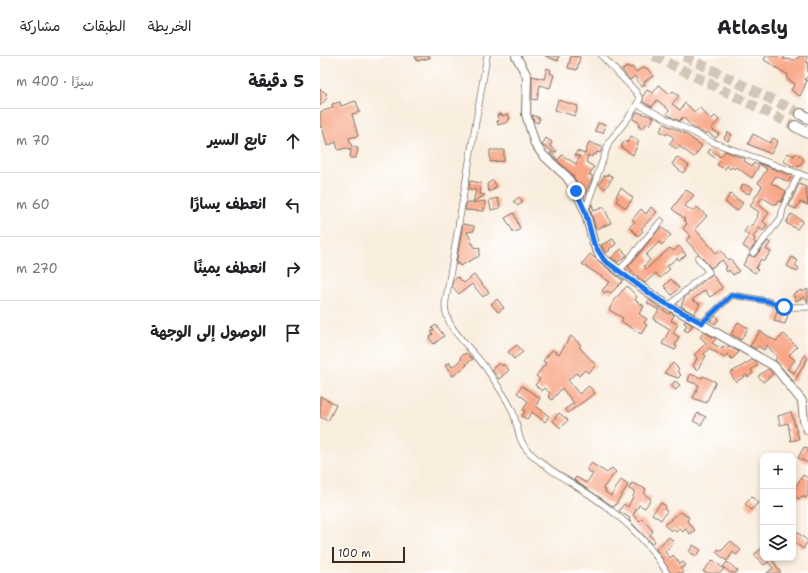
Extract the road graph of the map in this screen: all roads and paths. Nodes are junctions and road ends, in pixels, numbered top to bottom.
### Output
1 (487, 56) edge
2 (516, 56) edge
3 (602, 56) edge
4 (638, 104) junction
5 (795, 126) tunnel mouth
6 (808, 133) edge
7 (799, 173) junction
8 (808, 177) edge
9 (585, 211) junction
10 (661, 222) dead end
11 (752, 253) dead end
12 (698, 258) dead end
13 (619, 271) junction
14 (670, 305) junction
15 (808, 307) edge
16 (702, 323) junction
17 (808, 430) edge
18 (667, 573) edge

1 - 18 street
2 - 9 street
3 - 4 street
4 - 7 street
4 - 9 street
5 - 6 highway
7 - 8 street
7 - 11 street
9 - 13 street
10 - 13 street
12 - 14 street
13 - 14 street
14 - 16 street
15 - 16 street
16 - 17 street

